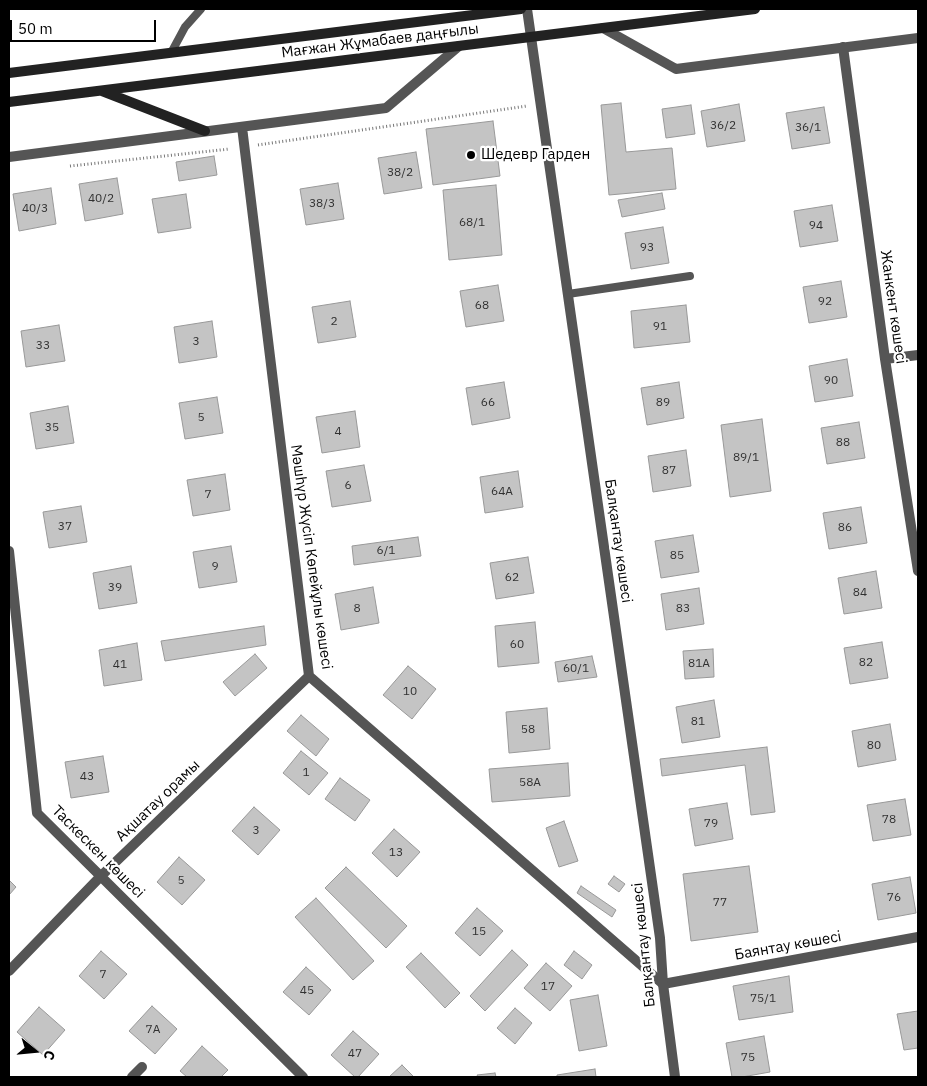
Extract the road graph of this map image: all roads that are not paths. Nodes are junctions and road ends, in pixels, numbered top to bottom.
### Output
1 (201, 9) edge
2 (521, 9) edge
3 (527, 9) edge
4 (755, 9) edge
5 (460, 12) edge
6 (603, 28) junction
7 (530, 37) junction
8 (918, 38) edge
9 (459, 46) junction
10 (843, 47) junction
11 (171, 53) junction
12 (9, 73) edge
13 (101, 91) junction
14 (9, 102) edge
15 (242, 127) junction
16 (205, 131) junction
17 (9, 157) edge
18 (690, 276) dead end
19 (568, 294) junction
20 (918, 355) edge
21 (885, 359) junction
22 (9, 551) edge
23 (918, 571) edge
24 (308, 676) junction
25 (101, 876) junction
26 (918, 937) edge
27 (9, 971) edge
28 (663, 984) junction
29 (142, 1067) dead end
30 (132, 1077) edge
31 (304, 1077) edge
32 (675, 1077) edge

1 - 11 lane
2 - 5 main road, Мағжан Жұмабаев даңғылы
3 - 7 street, Балқантау көшесі
4 - 6 main road, Мағжан Жұмабаев даңғылы
5 - 11 main road, Мағжан Жұмабаев даңғылы
6 - 7 main road, Мағжан Жұмабаев даңғылы
6 - 10 street
7 - 9 main road, Мағжан Жұмабаев даңғылы
7 - 19 street, Балқантау көшесі
8 - 10 street
9 - 13 main road, Мағжан Жұмабаев даңғылы
9 - 15 street
10 - 21 street, Жанкент көшесі
11 - 12 main road, Мағжан Жұмабаев даңғылы
13 - 14 main road, Мағжан Жұмабаев даңғылы
13 - 16 main road
15 - 16 street
15 - 24 street, Мәшһүр Жүсіп Көпейұлы көшесі
16 - 17 street
18 - 19 lane
19 - 28 street, Балқантау көшесі
20 - 21 street
21 - 23 street, Жанкент көшесі
22 - 25 street, Таскескен көшесі
24 - 25 street, Ақшатау орамы
24 - 28 street, Мәшһүр Жүсіп Көпейұлы көшесі
25 - 27 street, Ақшатау орамы
25 - 31 street, Таскескен көшесі
26 - 28 street, Баянтау көшесі
28 - 32 street, Балқантау көшесі
29 - 30 street

